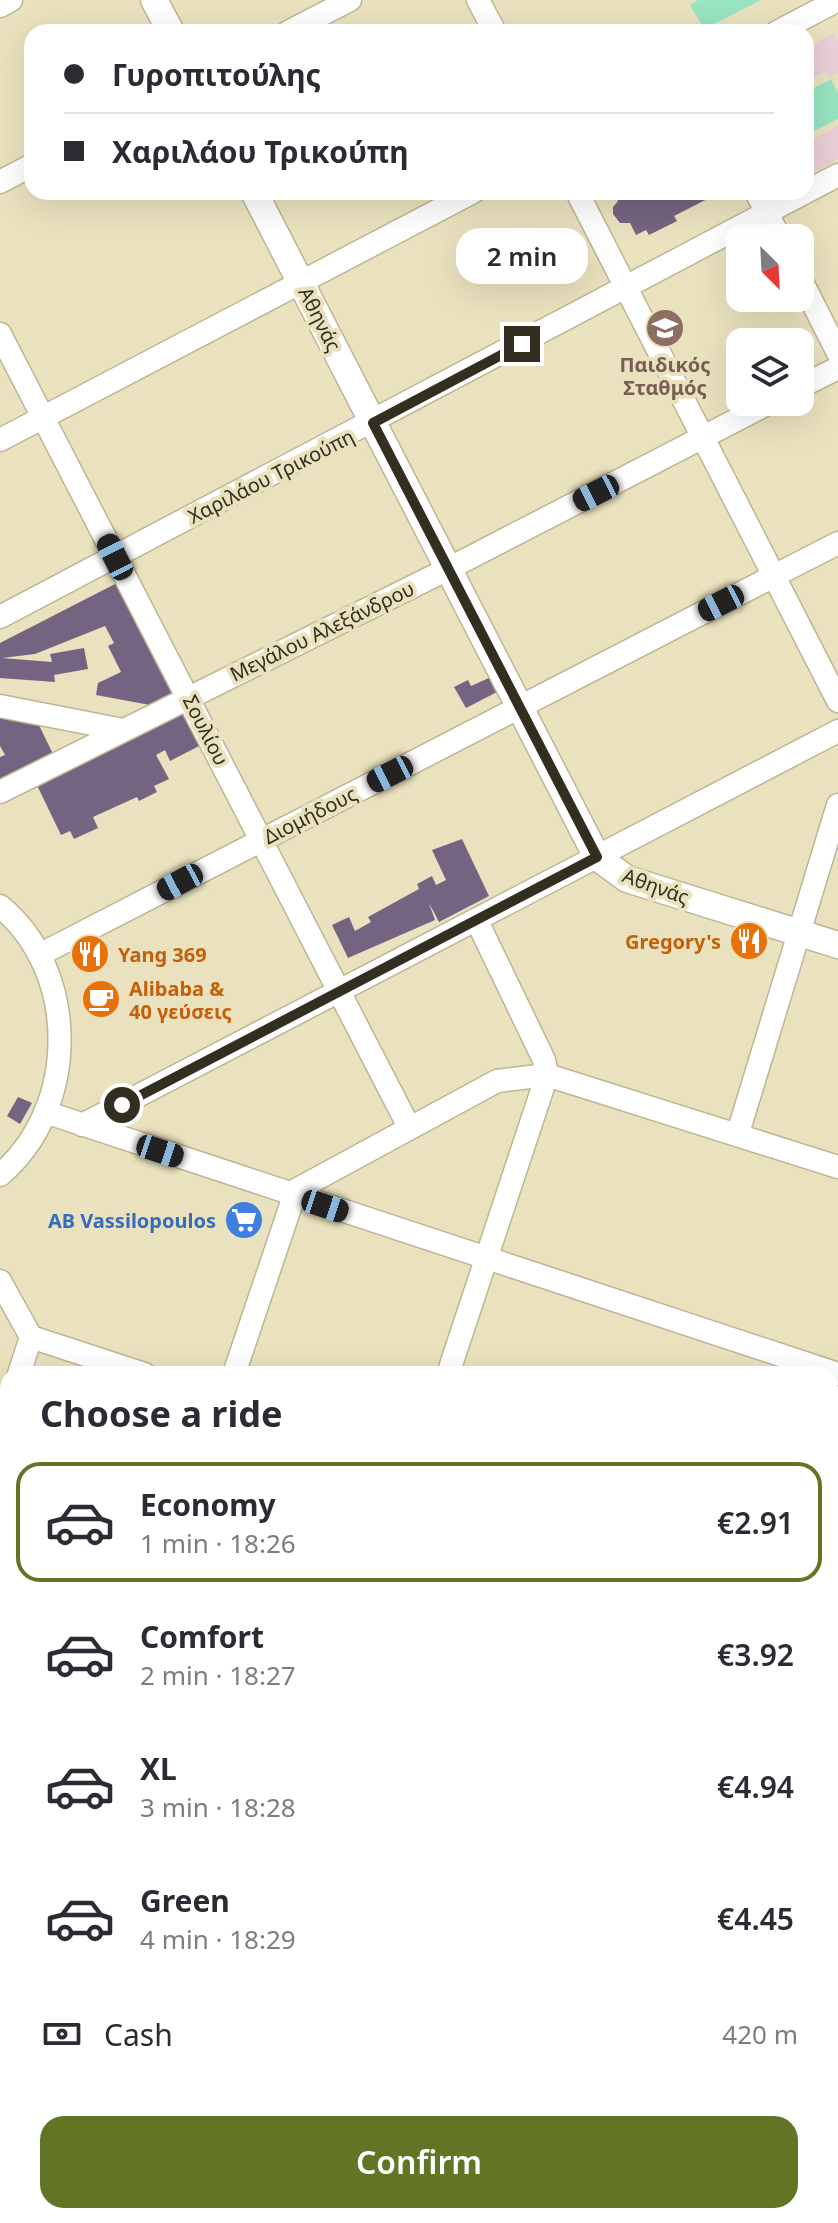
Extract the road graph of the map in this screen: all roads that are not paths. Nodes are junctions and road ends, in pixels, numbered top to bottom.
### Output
1 (11, 0) edge
2 (154, 0) edge
3 (350, 0) edge
4 (478, 0) edge
5 (835, 5) edge
6 (0, 6) edge
7 (167, 24) edge
8 (304, 24) edge
9 (491, 24) edge
10 (794, 24) edge
11 (24, 169) edge
12 (838, 175) edge
13 (0, 182) edge
14 (814, 188) edge
15 (258, 200) edge
16 (458, 200) edge
17 (581, 200) edge
18 (760, 200) edge
19 (791, 200) edge
20 (767, 213) junction
21 (773, 224) edge
22 (301, 283) junction
23 (626, 288) junction
24 (814, 306) edge
25 (0, 334) edge
26 (838, 353) edge
27 (838, 368) edge
28 (814, 380) edge
29 (744, 416) edge
30 (43, 418) junction
31 (373, 423) junction
32 (702, 438) junction
33 (0, 440) edge
34 (838, 543) edge
35 (115, 557) junction
36 (448, 569) junction
37 (774, 576) junction
38 (0, 617) edge
39 (190, 697) junction
40 (838, 701) edge
41 (0, 706) edge
42 (520, 707) junction
43 (123, 730) junction
44 (838, 731) edge
45 (0, 792) edge
46 (838, 805) edge
47 (261, 840) junction
48 (597, 857) junction
49 (0, 906) edge
50 (477, 921) junction
51 (800, 935) junction
52 (838, 945) edge
53 (39, 955) junction
54 (341, 994) junction
55 (547, 1075) junction
56 (45, 1112) junction
57 (82, 1125) junction
58 (409, 1127) junction
59 (738, 1133) junction
60 (838, 1167) edge
61 (0, 1175) edge
62 (292, 1195) junction
63 (485, 1259) junction
64 (0, 1281) edge
65 (31, 1337) junction
66 (22, 1366) edge
67 (120, 1366) edge
68 (237, 1366) edge
69 (451, 1366) edge
70 (813, 1366) edge

1 - 6 street
2 - 7 main road
3 - 8 street
4 - 9 street
5 - 10 street
11 - 13 street
12 - 14 street, Χαριλάου Τρικούπη
15 - 22 main road, Αθηνάς
16 - 22 street
17 - 23 street
18 - 20 street
19 - 20 street, Χαριλάου Τρικούπη
20 - 21 street
20 - 23 street, Χαριλάου Τρικούπη
22 - 30 street
22 - 31 main road, Αθηνάς
23 - 31 street, Χαριλάου Τρικούπη
23 - 32 street
24 - 26 street
25 - 30 street, Σουλίου
27 - 28 street
29 - 32 street, Μεγάλου Αλεξάνδρου
30 - 33 street
30 - 35 street, Σουλίου
31 - 35 street, Χαριλάου Τρικούπη
31 - 36 main road, Αθηνάς
32 - 36 street, Μεγάλου Αλεξάνδρου
32 - 37 street
34 - 37 street, Διομήδους
35 - 38 street, Χαριλάου Τρικούπη
35 - 39 street, Σουλίου
36 - 39 street, Μεγάλου Αλεξάνδρου
36 - 42 main road, Αθηνάς
37 - 40 street
37 - 42 street, Διομήδους
39 - 43 street, Μεγάλου Αλεξάνδρου
39 - 47 street, Σουλίου
41 - 43 street
42 - 47 street, Διομήδους
42 - 48 main road, Αθηνάς
43 - 45 street, Μεγάλου Αλεξάνδρου
44 - 48 street
46 - 51 street
47 - 53 street, Διομήδους
47 - 54 street, Σουλίου
48 - 50 street
48 - 51 main road, Αθηνάς
49 - 53 street
50 - 54 street
50 - 55 street
51 - 52 main road, Αθηνάς
51 - 59 street
53 - 56 street
54 - 57 street
54 - 58 street, Σουλίου
55 - 58 street
55 - 59 street
55 - 63 street
56 - 57 street
56 - 61 street
57 - 62 street
58 - 62 street
59 - 60 street
62 - 63 street
62 - 68 street
63 - 69 street
63 - 70 street
64 - 65 street
65 - 66 street
65 - 67 street

